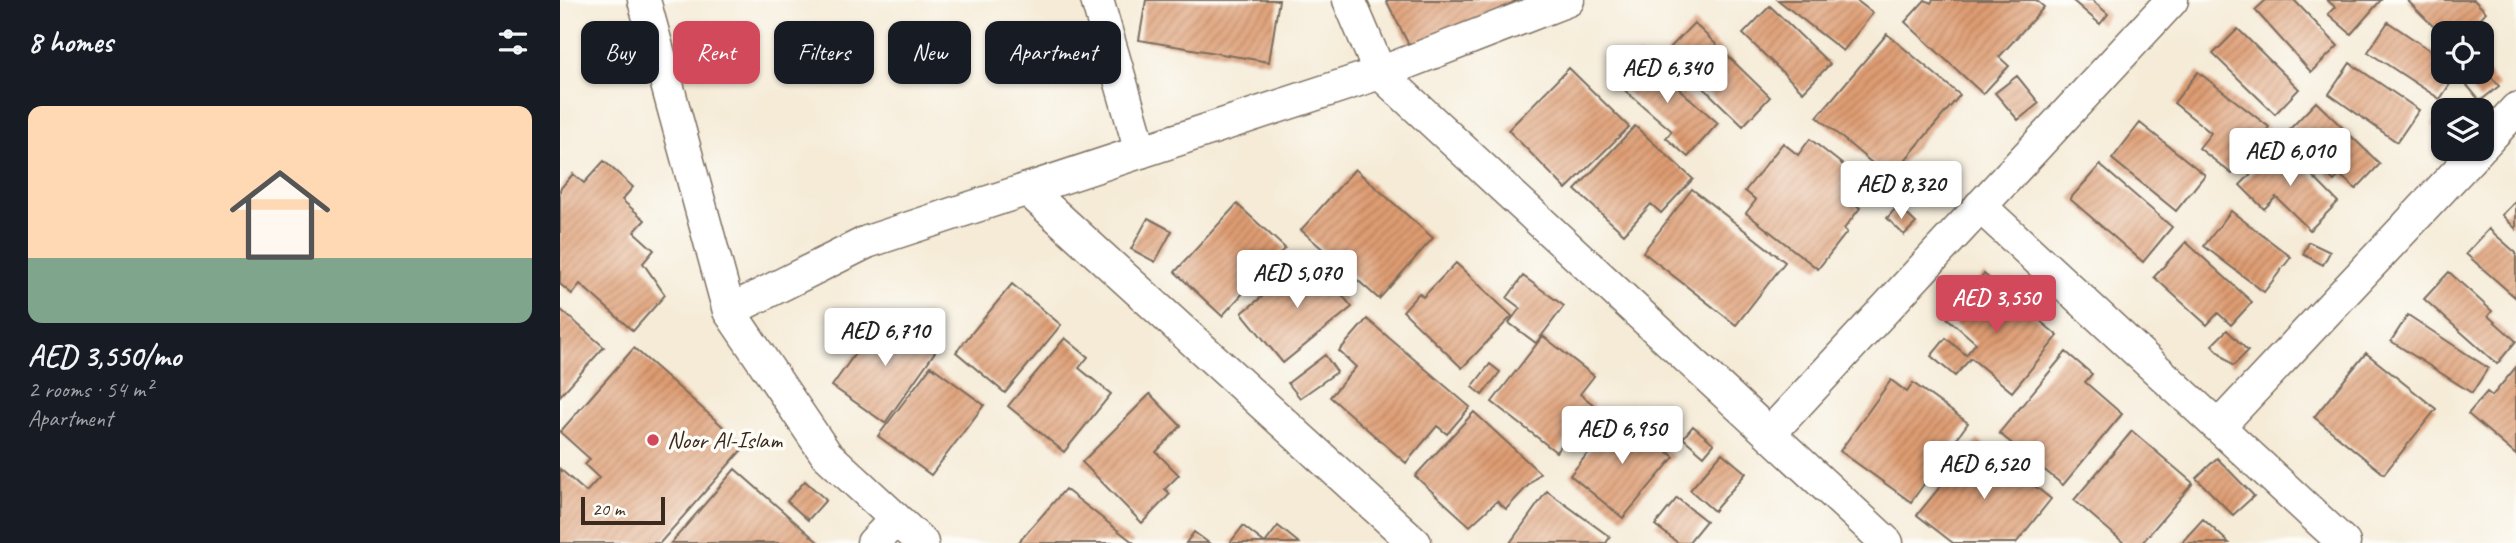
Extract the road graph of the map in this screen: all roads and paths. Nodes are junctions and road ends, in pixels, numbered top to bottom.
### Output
1 (644, 0) edge
2 (1097, 0) edge
3 (1349, 0) edge
4 (1568, 0) edge
5 (2172, 0) edge
6 (1380, 73) junction
7 (2516, 109) edge
8 (2494, 132) edge
9 (1141, 152) junction
10 (2467, 161) edge
11 (1027, 189) junction
12 (1980, 206) junction
13 (729, 311) junction
14 (2220, 425) junction
15 (1771, 432) junction
16 (896, 519) junction
17 (873, 543) edge
18 (922, 543) edge
19 (1415, 543) edge
20 (1887, 543) edge
21 (2344, 543) edge

1 - 13 street
2 - 9 street
3 - 6 street
4 - 6 street
5 - 12 street
6 - 9 street
6 - 15 street
7 - 8 street
9 - 11 street
10 - 14 street
11 - 13 street
11 - 19 street
12 - 14 street
12 - 15 street
13 - 16 street
14 - 21 street
15 - 20 street
16 - 17 street
16 - 18 street

